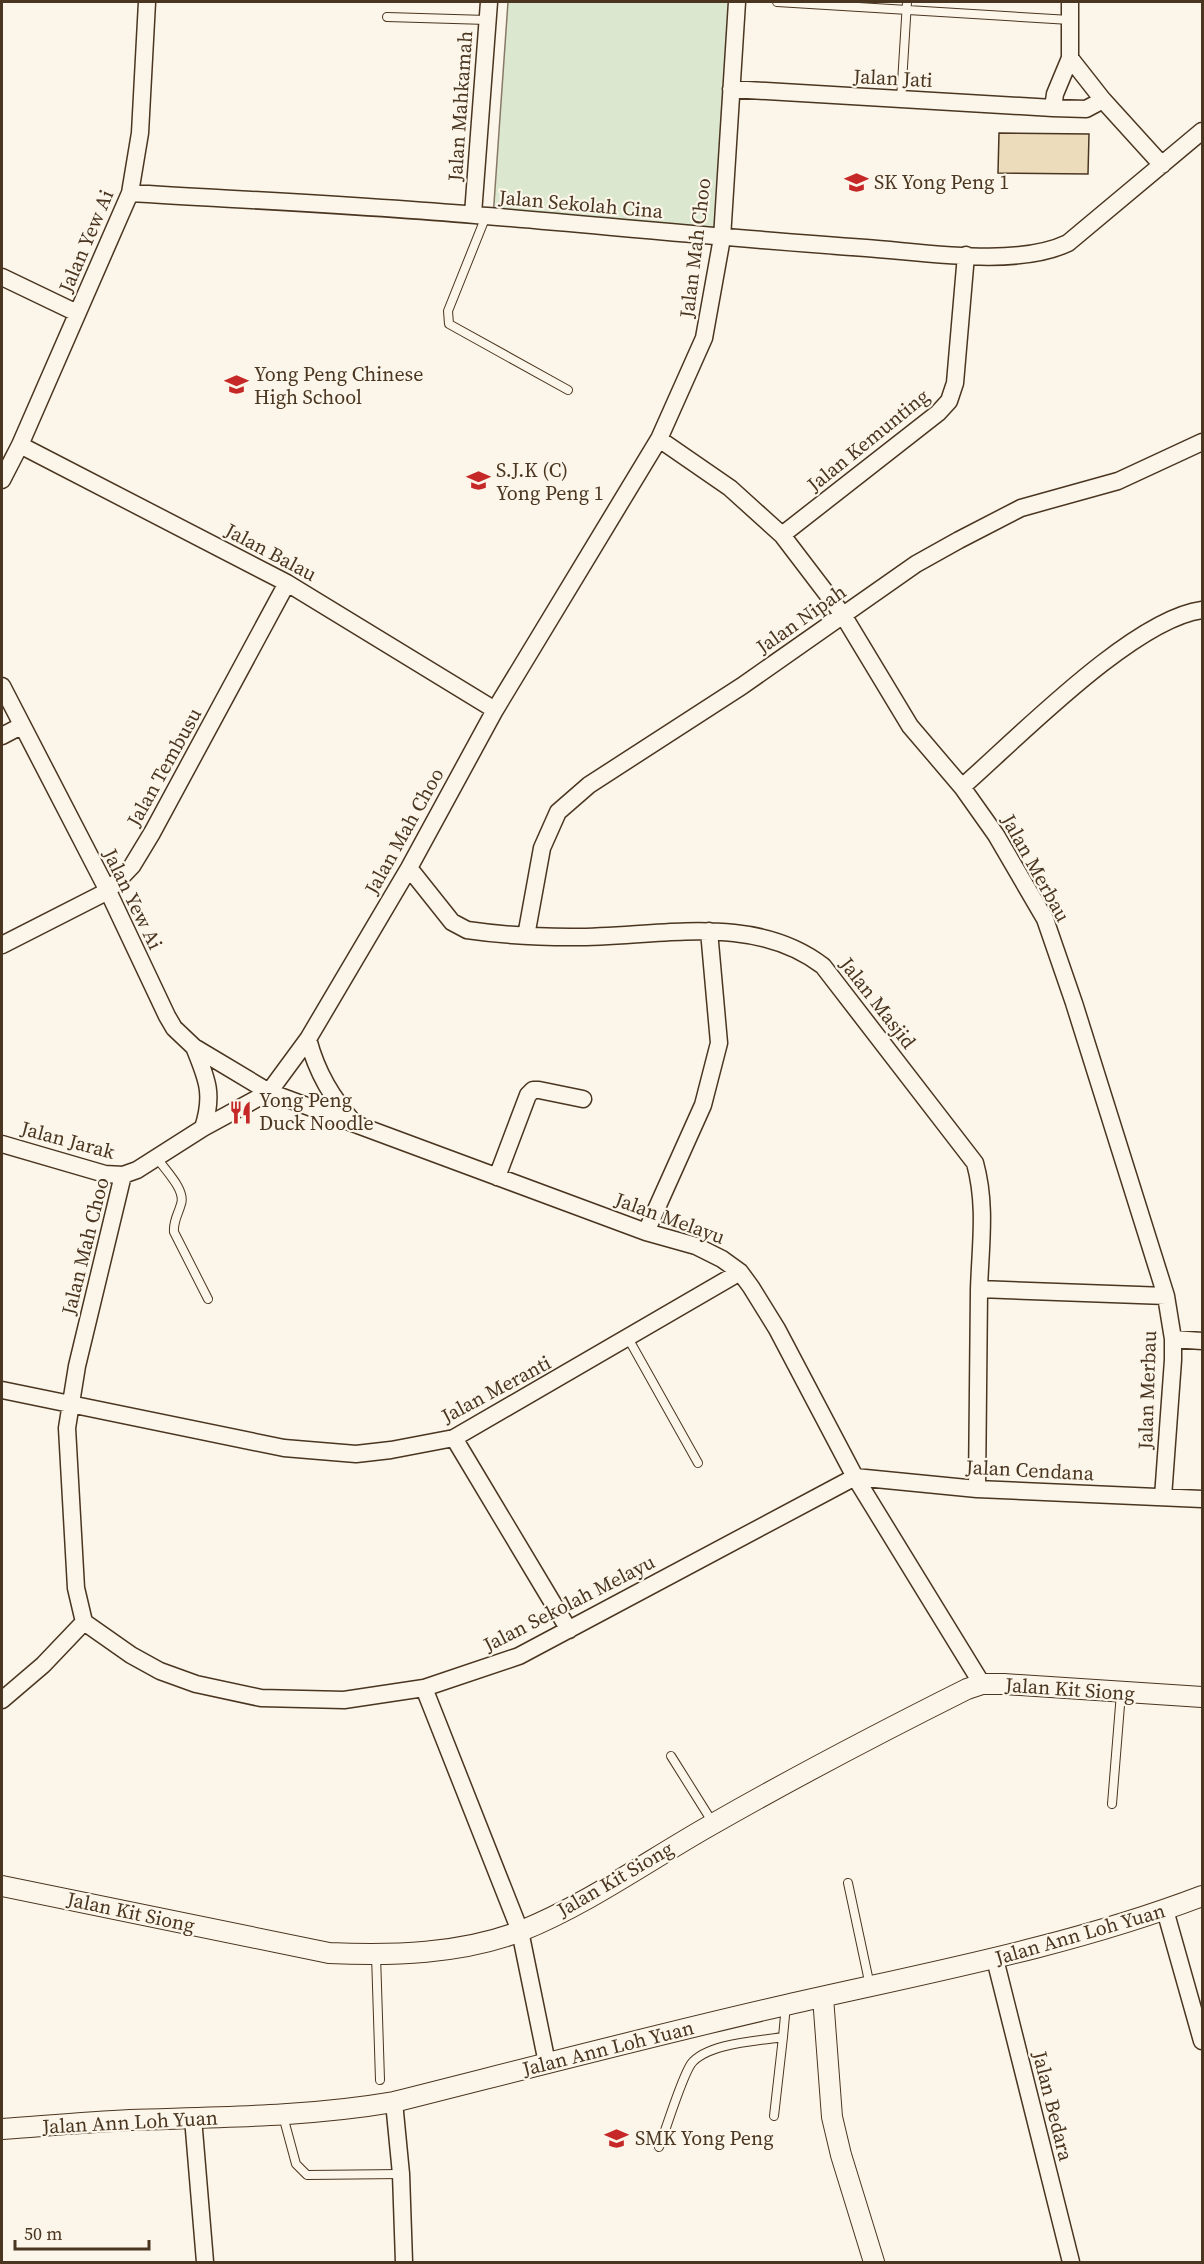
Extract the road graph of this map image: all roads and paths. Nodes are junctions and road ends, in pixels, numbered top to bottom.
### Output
1 (147, 2) edge
2 (489, 2) edge
3 (737, 2) edge
4 (777, 2) edge
5 (1070, 2) edge
6 (907, 6) edge
7 (387, 17) dead end
8 (487, 20) junction
9 (1070, 20) junction
10 (1070, 58) junction
11 (731, 89) junction
12 (901, 99) junction
13 (1103, 100) junction
14 (1053, 108) junction
15 (1203, 131) edge
16 (1162, 165) junction
17 (130, 193) junction
18 (480, 215) junction
19 (722, 238) junction
20 (966, 255) junction
21 (2, 277) edge
22 (77, 314) junction
23 (568, 390) dead end
24 (659, 439) junction
25 (1203, 442) edge
26 (20, 445) junction
27 (2, 480) edge
28 (782, 535) junction
29 (287, 583) junction
30 (1203, 609) edge
31 (843, 615) junction
32 (2, 686) edge
33 (495, 710) junction
34 (21, 726) junction
35 (2, 736) edge
36 (962, 786) junction
37 (409, 868) junction
38 (108, 891) junction
39 (709, 931) junction
40 (526, 936) junction
41 (2, 945) edge
42 (308, 1039) junction
43 (194, 1047) junction
44 (269, 1092) junction
45 (583, 1099) dead end
46 (355, 1125) junction
47 (203, 1128) junction
48 (2, 1144) edge
49 (157, 1158) junction
50 (123, 1174) junction
51 (497, 1177) junction
52 (646, 1232) junction
53 (740, 1272) junction
54 (979, 1289) junction
55 (1166, 1296) junction
56 (208, 1299) dead end
57 (628, 1338) junction
58 (1173, 1339) junction
59 (1203, 1341) edge
60 (2, 1390) edge
61 (69, 1404) junction
62 (454, 1438) junction
63 (698, 1463) dead end
64 (855, 1477) junction
65 (977, 1489) junction
66 (1163, 1497) junction
67 (1203, 1499) edge
68 (84, 1622) junction
69 (569, 1630) junction
70 (982, 1684) junction
71 (424, 1688) junction
72 (1121, 1692) junction
73 (1203, 1696) edge
74 (2, 1700) edge
75 (671, 1756) dead end
76 (1112, 1804) dead end
77 (713, 1824) junction
78 (848, 1883) dead end
79 (2, 1886) edge
80 (1203, 1896) edge
81 (1165, 1911) junction
82 (520, 1931) junction
83 (376, 1955) junction
84 (995, 1959) junction
85 (870, 1987) junction
86 (823, 1997) junction
87 (786, 2005) junction
88 (783, 2037) junction
89 (1203, 2041) edge
90 (547, 2063) junction
91 (380, 2080) dead end
92 (394, 2102) junction
93 (283, 2116) junction
94 (774, 2116) dead end
95 (193, 2118) junction
96 (2, 2129) edge
97 (659, 2147) dead end
98 (401, 2174) junction
99 (205, 2262) edge
100 (404, 2262) edge
101 (874, 2262) edge
102 (1071, 2262) edge

1 - 17 street, Jalan Yew Ai
2 - 8 street, Jalan Mahkamah
3 - 11 street, Jalan Mah Choo
4 - 6 lane
5 - 9 street
6 - 9 lane
6 - 12 lane
7 - 8 lane
8 - 18 street, Jalan Mahkamah
9 - 10 street
10 - 13 street
10 - 14 street
11 - 12 street, Jalan Jati
11 - 19 street, Jalan Mah Choo
12 - 14 street, Jalan Jati
13 - 14 street, Jalan Jati
13 - 16 street
15 - 16 street, Jalan Sekolah Cina
16 - 20 street, Jalan Sekolah Cina
17 - 18 street, Jalan Sekolah Cina
17 - 22 street, Jalan Yew Ai
18 - 19 street, Jalan Sekolah Cina
18 - 23 lane
19 - 20 street, Jalan Sekolah Cina
19 - 24 street, Jalan Mah Choo
20 - 28 street, Jalan Kemunting
21 - 22 street
22 - 26 street, Jalan Yew Ai
24 - 28 street, Jalan Merbau
24 - 33 street, Jalan Mah Choo
25 - 31 street, Jalan Nipah
26 - 27 street, Jalan Yew Ai
26 - 29 street, Jalan Balau
28 - 31 street, Jalan Merbau
29 - 33 street, Jalan Balau
29 - 38 street, Jalan Tembusu
30 - 36 street
31 - 36 street, Jalan Merbau
31 - 40 street, Jalan Nipah
32 - 34 street, Jalan Yew Ai
33 - 37 street, Jalan Mah Choo
34 - 35 street
34 - 38 street, Jalan Yew Ai
36 - 55 street, Jalan Merbau
37 - 40 street, Jalan Masjid
37 - 42 street, Jalan Mah Choo
38 - 41 street, Jalan Tembusu
38 - 43 street, Jalan Yew Ai
39 - 40 street, Jalan Masjid
39 - 52 street
39 - 54 street, Jalan Masjid
42 - 44 street, Jalan Mah Choo
42 - 46 street
43 - 44 street, Jalan Yew Ai
43 - 47 street
44 - 46 street, Jalan Melayu
44 - 47 street, Jalan Mah Choo
45 - 51 street
46 - 51 street, Jalan Melayu
47 - 49 street, Jalan Mah Choo
48 - 50 street, Jalan Jarak
49 - 50 street, Jalan Mah Choo
49 - 56 lane
50 - 61 street, Jalan Mah Choo
51 - 52 street, Jalan Melayu
52 - 53 street, Jalan Melayu
53 - 57 street, Jalan Meranti
53 - 64 street, Jalan Melayu
54 - 55 street
54 - 65 street, Jalan Masjid
55 - 58 street, Jalan Merbau
57 - 62 street, Jalan Meranti
57 - 63 lane
58 - 59 street
58 - 66 street, Jalan Merbau
60 - 61 street, Jalan Meranti
61 - 62 street, Jalan Meranti
61 - 68 street, Jalan Mah Choo
62 - 69 street
64 - 65 street, Jalan Cendana
64 - 69 street, Jalan Sekolah Melayu
64 - 70 street, Jalan Melayu
65 - 66 street, Jalan Cendana
66 - 67 street, Jalan Cendana
68 - 71 street, Jalan Sekolah Melayu
68 - 74 street
69 - 71 street, Jalan Sekolah Melayu
70 - 72 street, Jalan Kit Siong
70 - 77 street, Jalan Kit Siong
71 - 82 street
72 - 73 street, Jalan Kit Siong
72 - 76 lane
75 - 77 lane
77 - 82 street, Jalan Kit Siong
78 - 85 lane
79 - 83 street, Jalan Kit Siong
80 - 81 street, Jalan Ann Loh Yuan
81 - 84 street, Jalan Ann Loh Yuan
81 - 89 street
82 - 83 street, Jalan Kit Siong
82 - 90 street
83 - 91 lane
84 - 85 street, Jalan Ann Loh Yuan
84 - 102 street, Jalan Bedara
85 - 86 street, Jalan Ann Loh Yuan
86 - 87 street, Jalan Ann Loh Yuan
86 - 101 street
87 - 88 lane
87 - 90 street, Jalan Ann Loh Yuan
88 - 94 lane
88 - 97 lane
90 - 92 street, Jalan Ann Loh Yuan
92 - 93 street, Jalan Ann Loh Yuan
92 - 98 street
93 - 95 street, Jalan Ann Loh Yuan
93 - 98 lane
95 - 96 street, Jalan Ann Loh Yuan
95 - 99 street
98 - 100 street

